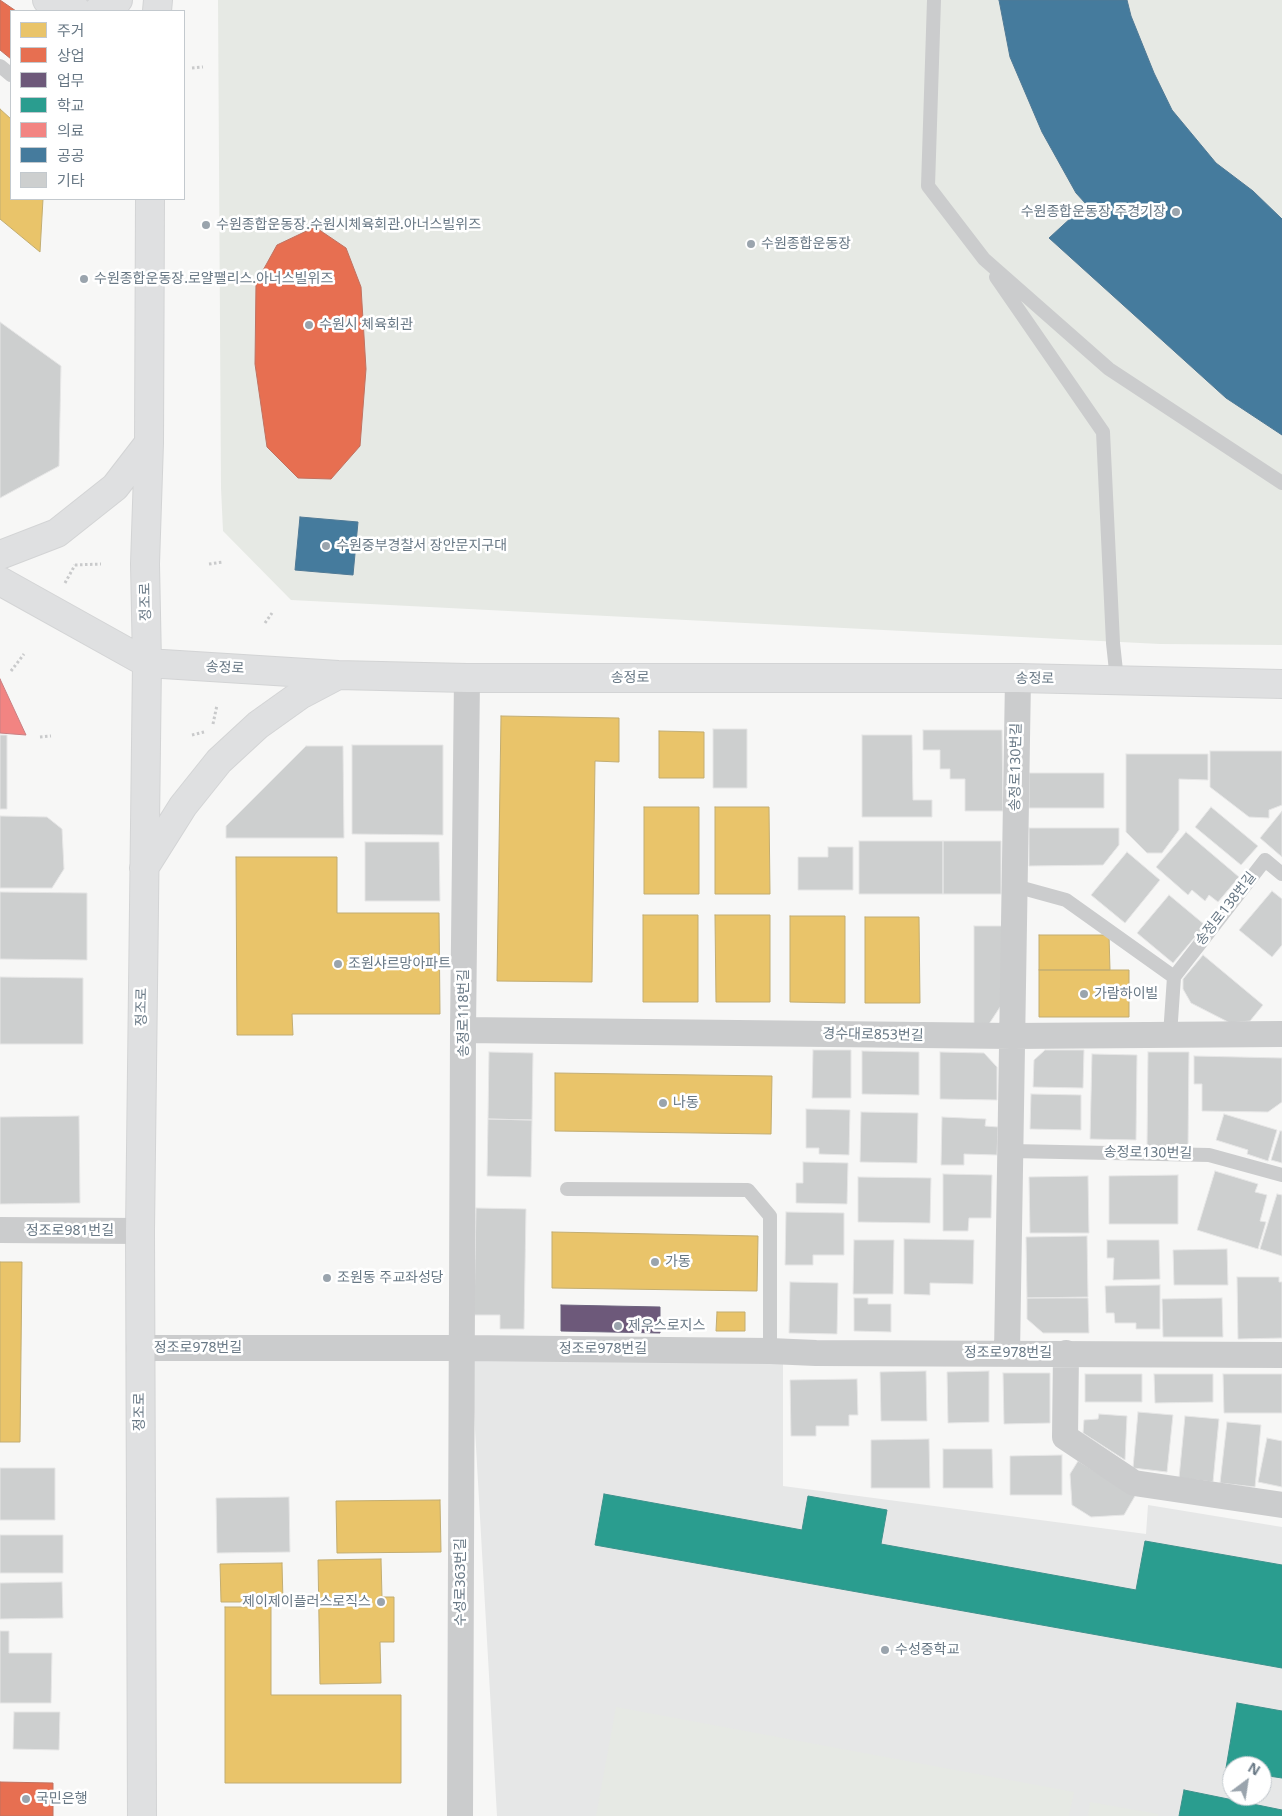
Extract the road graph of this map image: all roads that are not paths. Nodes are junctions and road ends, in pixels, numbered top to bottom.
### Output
1 (39, 0) edge
2 (48, 0) edge
3 (118, 0) edge
4 (934, 0) edge
5 (51, 10) edge
6 (72, 10) edge
7 (101, 10) edge
8 (0, 66) edge
9 (10, 74) edge
10 (150, 200) edge
11 (984, 259) junction
12 (149, 443) junction
13 (1282, 483) edge
14 (0, 555) edge
15 (0, 581) edge
16 (147, 664) junction
17 (338, 675) junction
18 (467, 678) junction
19 (1018, 678) junction
20 (1117, 680) junction
21 (1282, 684) edge
22 (144, 868) junction
23 (1282, 874) edge
24 (1015, 886) junction
25 (1174, 977) junction
26 (463, 1030) junction
27 (1282, 1034) edge
28 (1170, 1035) junction
29 (1012, 1036) junction
30 (1011, 1151) junction
31 (1282, 1174) edge
32 (567, 1189) dead end
33 (0, 1230) edge
34 (140, 1232) junction
35 (139, 1348) junction
36 (462, 1348) junction
37 (770, 1350) junction
38 (1007, 1353) junction
39 (1066, 1353) junction
40 (1282, 1355) edge
41 (1282, 1505) edge
42 (142, 1816) edge
43 (460, 1816) edge

1 - 5 street
2 - 6 street
3 - 7 street
4 - 11 lane
8 - 9 lane
10 - 12 street, 정조로
11 - 13 lane
11 - 20 lane
12 - 14 street
12 - 16 street, 정조로
15 - 16 street, 송정로
16 - 17 street, 송정로
16 - 22 street, 정조로
17 - 18 street, 송정로
17 - 22 street
18 - 19 street, 송정로
18 - 26 street, 송정로118번길
19 - 20 street, 송정로
19 - 24 street, 송정로130번길
20 - 21 street, 송정로
22 - 34 street, 정조로
23 - 25 lane, 송정로138번길
24 - 25 lane
24 - 29 street, 송정로130번길
25 - 28 lane
26 - 29 street, 경수대로853번길
26 - 36 street, 송정로118번길
27 - 28 street, 경수대로853번길
28 - 29 street, 경수대로853번길
29 - 30 street, 송정로130번길
30 - 31 lane, 송정로130번길
30 - 38 street, 송정로130번길
32 - 37 lane
33 - 34 street, 정조로981번길
34 - 35 street, 정조로
35 - 36 street, 정조로978번길
35 - 42 street, 정조로
36 - 37 street, 정조로978번길
36 - 43 street, 수성로363번길
37 - 38 street, 정조로978번길
38 - 39 street, 정조로978번길
39 - 40 street, 정조로978번길
39 - 41 street, 정조로978번길

